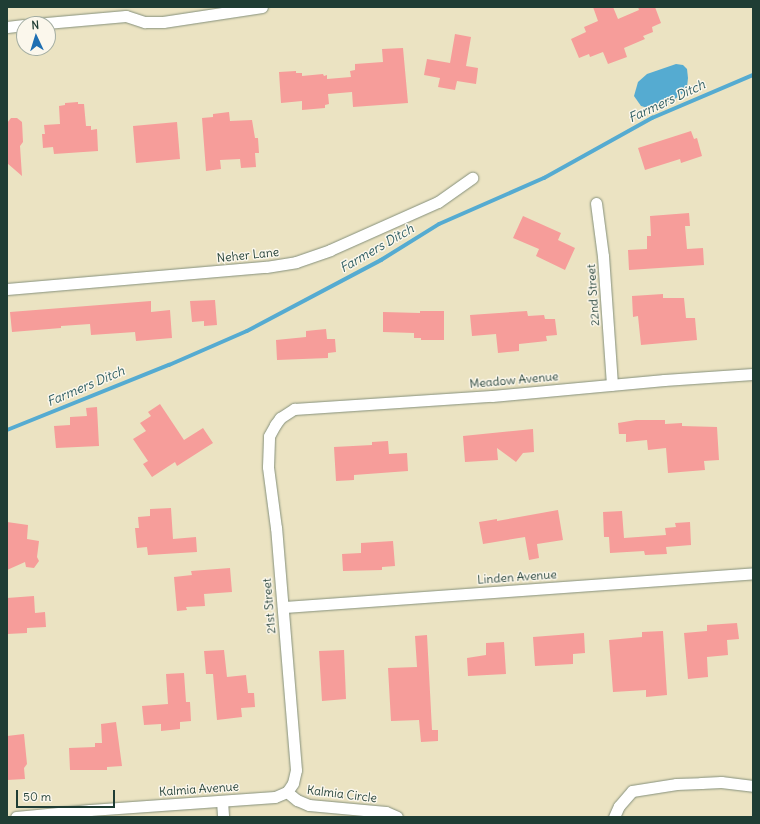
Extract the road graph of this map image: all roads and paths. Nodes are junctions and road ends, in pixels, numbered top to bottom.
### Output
1 (262, 7) edge
2 (56, 22) edge
3 (472, 178) dead end
4 (596, 203) dead end
5 (7, 289) edge
6 (753, 374) edge
7 (612, 385) junction
8 (280, 418) joint
9 (753, 573) edge
10 (283, 608) junction
11 (753, 786) edge
12 (287, 792) junction
13 (222, 801) junction
14 (16, 817) edge
15 (223, 817) edge
16 (397, 817) edge
17 (614, 817) edge

1 - 2 street
3 - 5 street, Neher Lane
4 - 7 street, 22nd Street
6 - 7 street, Meadow Avenue
7 - 8 street, Meadow Avenue
8 - 10 street, 21st Street
9 - 10 street, Linden Avenue
10 - 12 street, 21st Street
11 - 17 street
12 - 13 street, Kalmia Avenue
12 - 16 street, Kalmia Circle
13 - 14 street, Kalmia Avenue
13 - 15 street

